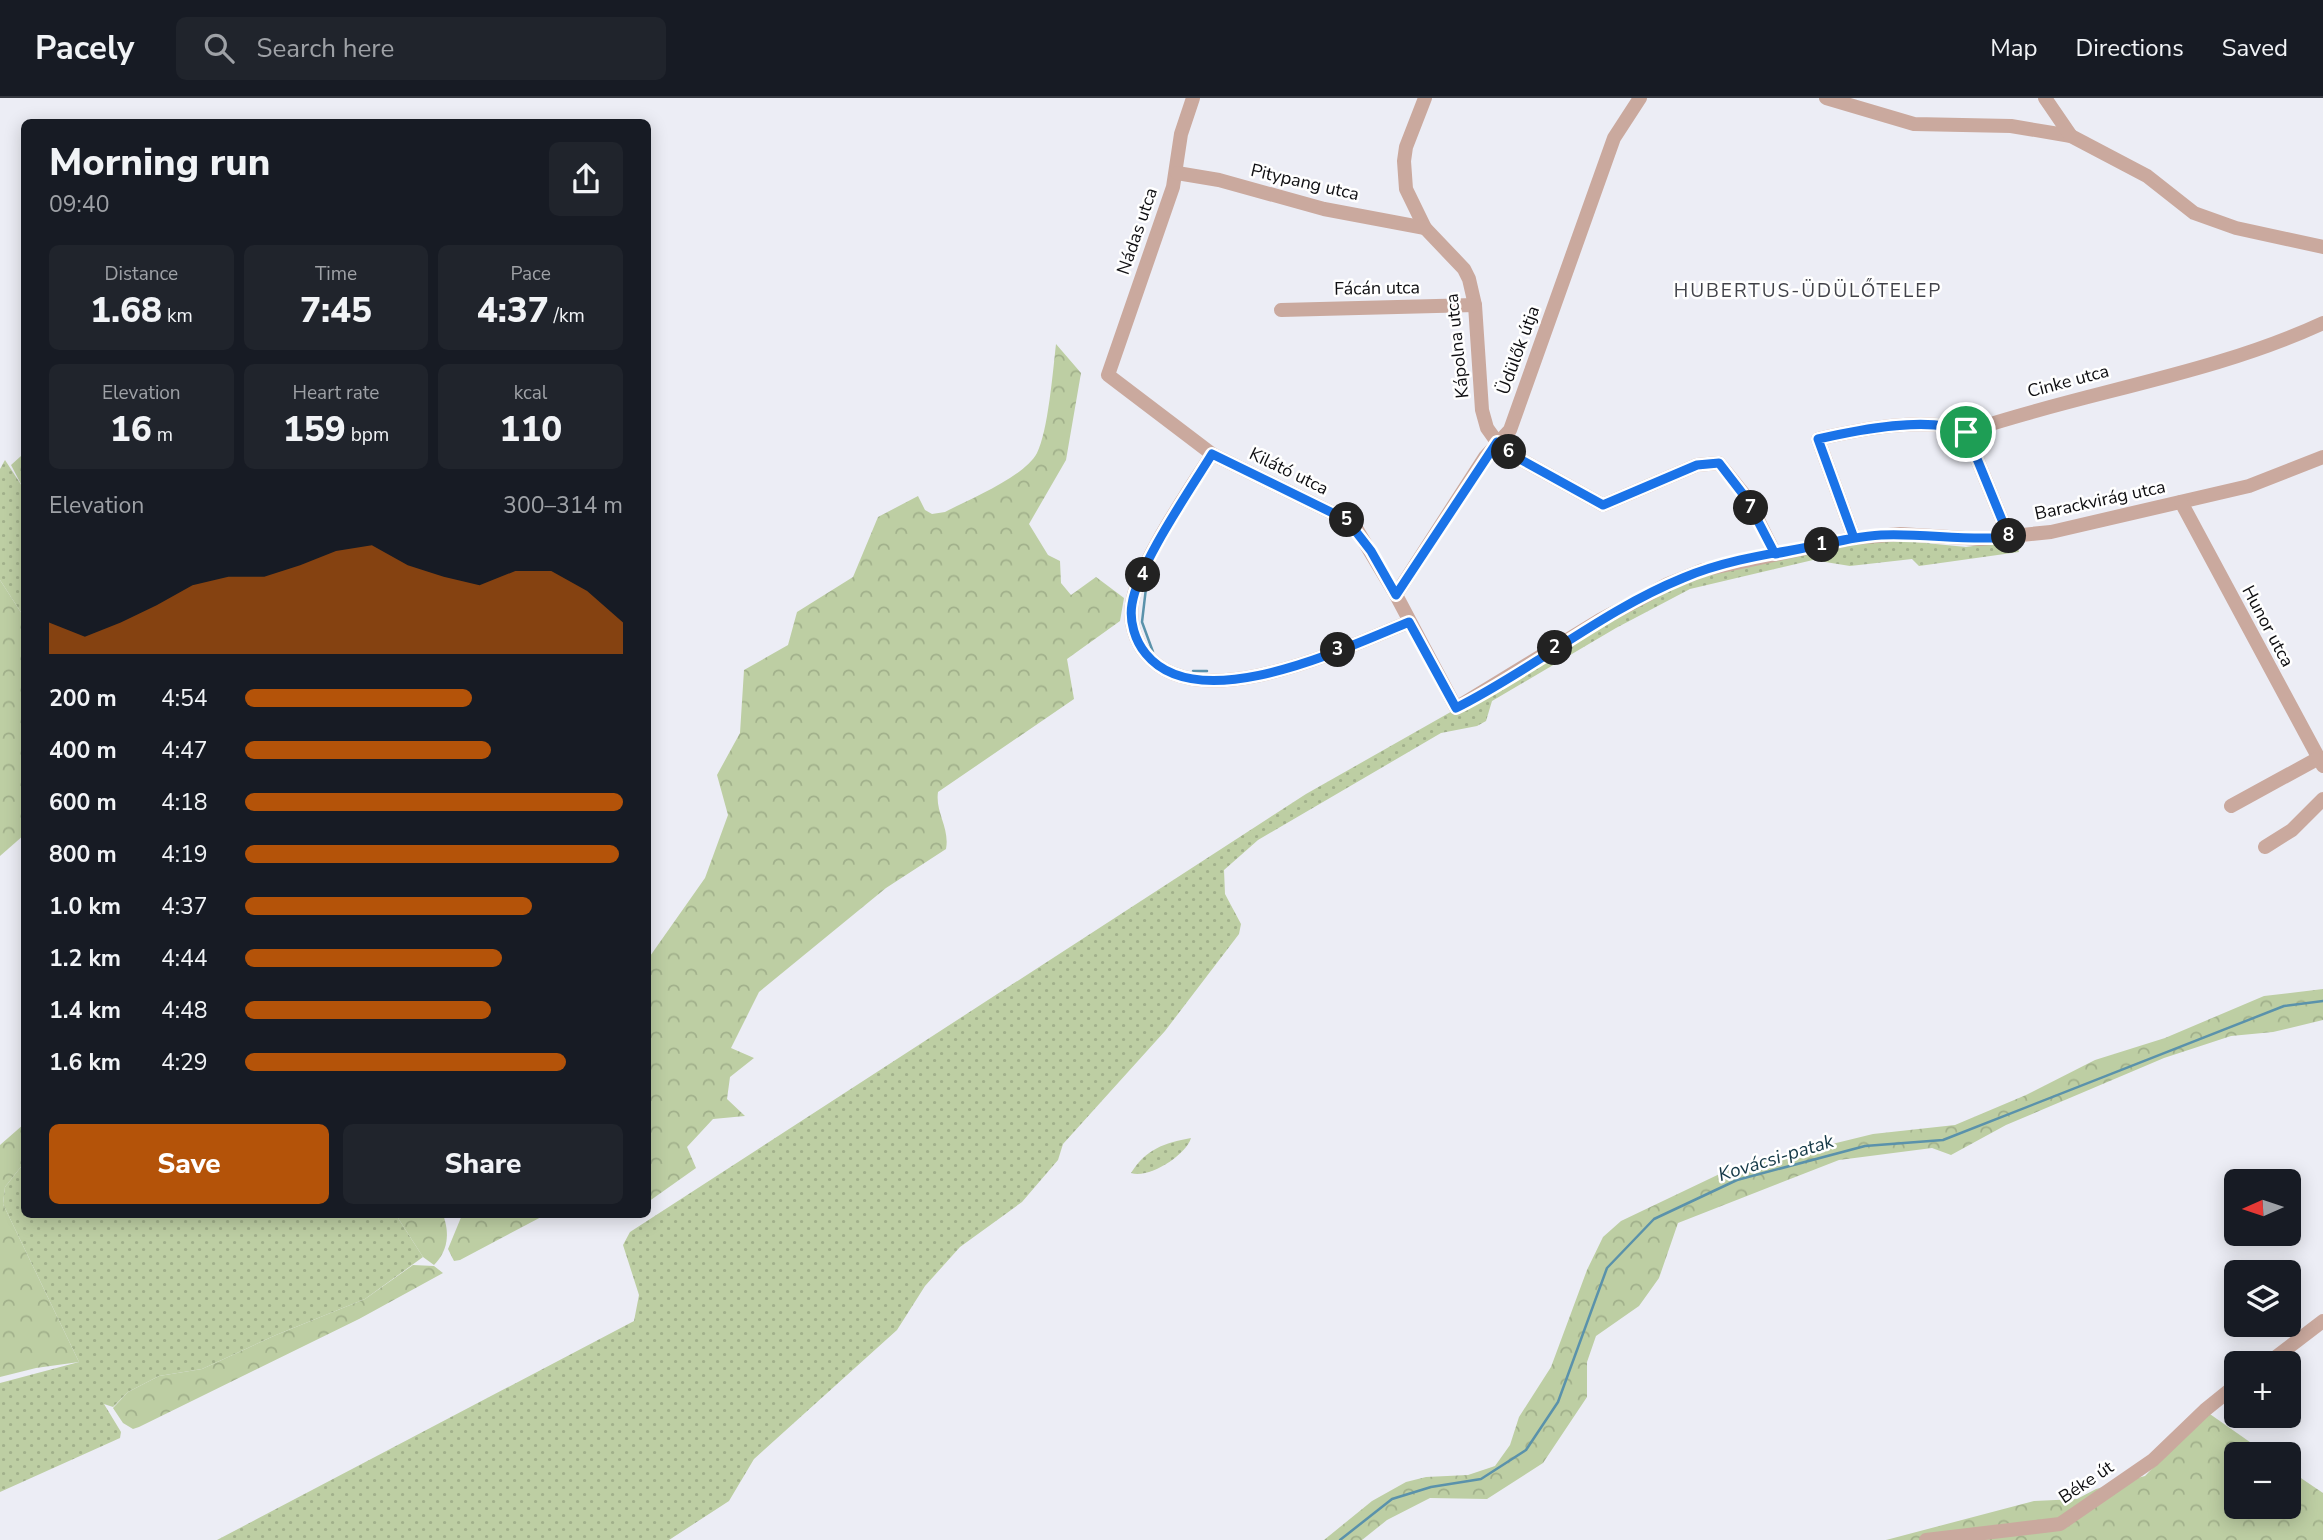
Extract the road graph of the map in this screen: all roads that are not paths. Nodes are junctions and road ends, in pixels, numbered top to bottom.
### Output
1 (1193, 98) edge
2 (1425, 98) edge
3 (1640, 98) edge
4 (1826, 98) edge
5 (2045, 98) edge
6 (2071, 136) junction
7 (1177, 173) junction
8 (1424, 228) junction
9 (2323, 247) edge
10 (1475, 306) junction
11 (1281, 310) dead end
12 (2323, 323) edge
13 (1108, 375) joint
14 (1966, 432) junction
15 (1497, 442) junction
16 (1212, 454) junction
17 (2323, 457) edge
18 (2180, 502) junction
19 (2009, 537) junction
20 (1854, 538) junction
21 (1775, 554) junction
22 (1396, 595) junction
23 (1409, 622) junction
24 (1456, 708) joint
25 (2321, 764) edge
26 (2323, 799) edge
27 (2231, 806) dead end
28 (2265, 847) dead end
29 (2323, 1321) edge
30 (2284, 1351) edge
31 (2224, 1395) edge
32 (1926, 1540) edge

1 - 7 street, Nádas utca
2 - 8 street, Kápolna utca
3 - 15 street, Üdülők útja
4 - 6 street
5 - 6 street
6 - 9 street
7 - 8 street, Pitypang utca
7 - 13 street, Nádas utca
8 - 10 street, Kápolna utca
10 - 11 street, Fácán utca
10 - 15 street, Kápolna utca
12 - 14 street, Cinke utca
13 - 16 street, Kilátó utca
14 - 19 street
14 - 20 street, Cinke utca
15 - 21 street
15 - 22 street, Üdülők útja
16 - 22 street, Kilátó utca
16 - 23 street
17 - 18 street, Barackvirág utca
18 - 19 street, Barackvirág utca
18 - 25 street, Hunor utca
19 - 20 street, Barackvirág utca
20 - 21 street, Barackvirág utca
21 - 24 street, Barackvirág utca
22 - 23 street, Kilátó utca
23 - 24 street, Kilátó utca
25 - 27 street
26 - 28 street
29 - 30 street
31 - 32 street, Béke út

